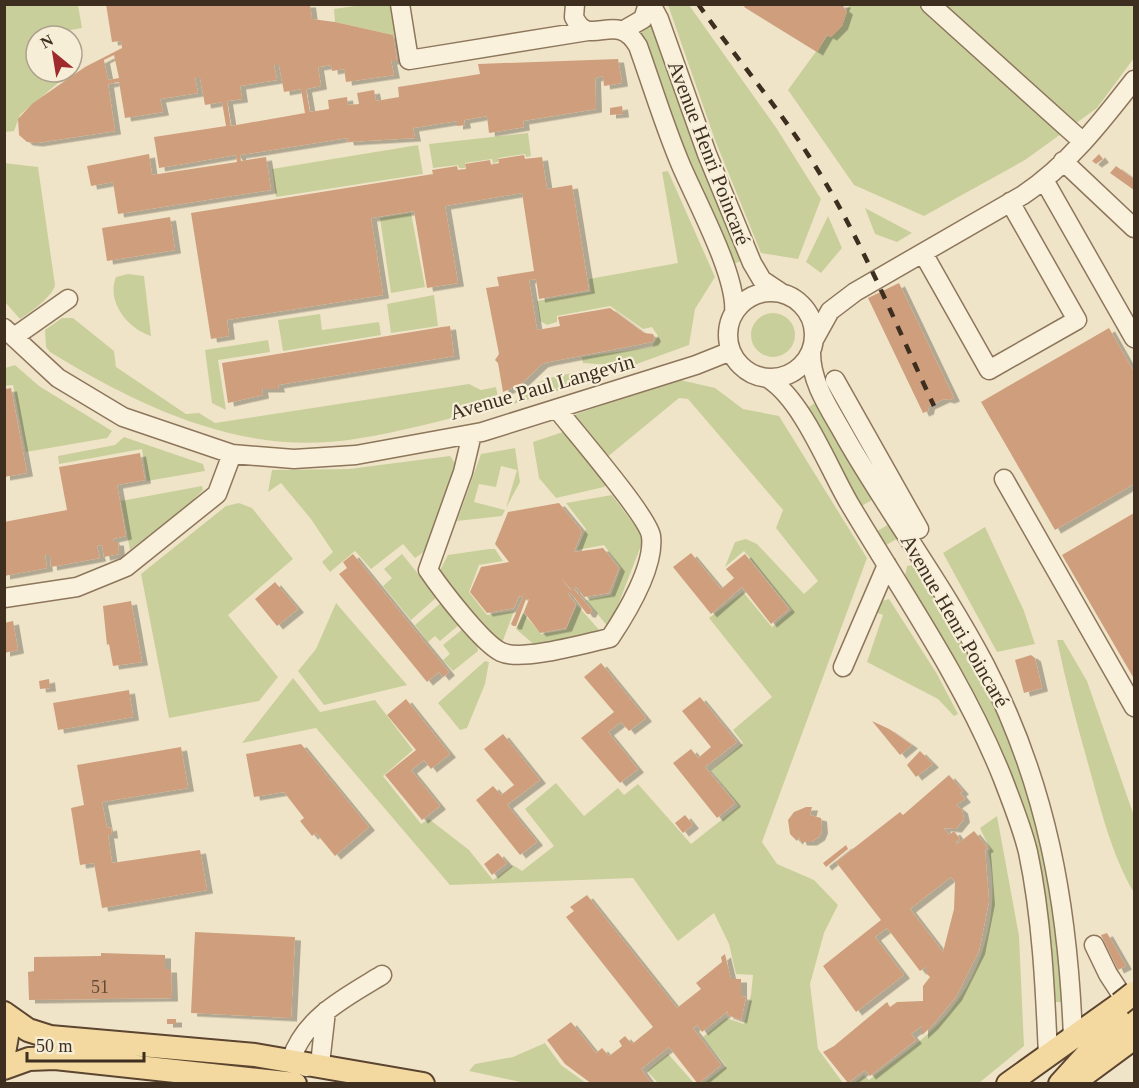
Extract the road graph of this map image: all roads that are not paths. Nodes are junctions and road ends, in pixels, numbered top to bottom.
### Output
1 (400, 4) edge
2 (575, 4) edge
3 (649, 4) edge
4 (930, 4) edge
5 (624, 30) junction
6 (588, 31) junction
7 (1134, 80) edge
8 (1082, 141) junction
9 (1063, 161) junction
10 (1044, 180) junction
11 (1010, 202) junction
12 (1134, 228) edge
13 (923, 253) junction
14 (780, 292) junction
15 (855, 292) junction
16 (68, 299) dead end
17 (799, 301) junction
18 (734, 313) junction
19 (9, 332) edge
20 (1134, 338) edge
21 (813, 346) junction
22 (731, 351) junction
23 (769, 378) junction
24 (835, 380) dead end
25 (557, 409) junction
26 (472, 434) junction
27 (232, 454) junction
28 (1004, 479) dead end
29 (919, 529) dead end
30 (887, 565) junction
31 (4, 598) edge
32 (843, 667) dead end
33 (1134, 707) edge
34 (1094, 945) dead end
35 (382, 975) dead end
36 (326, 1011) junction
37 (4, 1013) edge
38 (1130, 1019) edge
39 (4, 1020) edge
40 (1073, 1038) junction
41 (4, 1053) edge
42 (1048, 1055) junction
43 (291, 1059) junction
44 (320, 1064) junction
45 (4, 1068) edge
46 (248, 1078) junction
47 (1061, 1081) edge
48 (295, 1083) edge
49 (423, 1083) edge
50 (1008, 1083) edge
51 (1096, 1083) edge

1 - 6 street
2 - 6 street
3 - 5 street, Avenue Henri Poincaré
3 - 14 street, Avenue Henri Poincaré
4 - 8 street
5 - 6 street
5 - 18 street, Avenue Henri Poincaré
7 - 8 street
8 - 9 street
9 - 10 street
9 - 12 street
10 - 11 street
10 - 20 street
11 - 13 street
11 - 13 street
13 - 15 street
14 - 17 street
14 - 18 street
15 - 17 street
15 - 21 street
16 - 19 street
17 - 21 street
18 - 22 street
19 - 27 street, Avenue Paul Langevin
21 - 23 street
21 - 40 street, Avenue Henri Poincaré
22 - 23 street
22 - 25 street, Avenue Paul Langevin
23 - 30 street, Avenue Henri Poincaré
24 - 29 street, Avenue Henri Poincaré
25 - 26 street, Avenue Paul Langevin
25 - 26 street
26 - 27 street, Avenue Paul Langevin
27 - 31 street
28 - 33 street
30 - 32 street
30 - 42 street, Avenue Henri Poincaré
34 - 38 street
35 - 36 street
36 - 43 street
36 - 44 street
37 - 43 main road
38 - 40 main road
38 - 47 main road
38 - 51 main road
39 - 41 main road
40 - 42 main road
40 - 47 main road, Avenue Henri Poincaré
42 - 47 main road
42 - 50 main road
43 - 44 main road
44 - 46 street
44 - 49 main road
45 - 46 main road
46 - 48 main road

